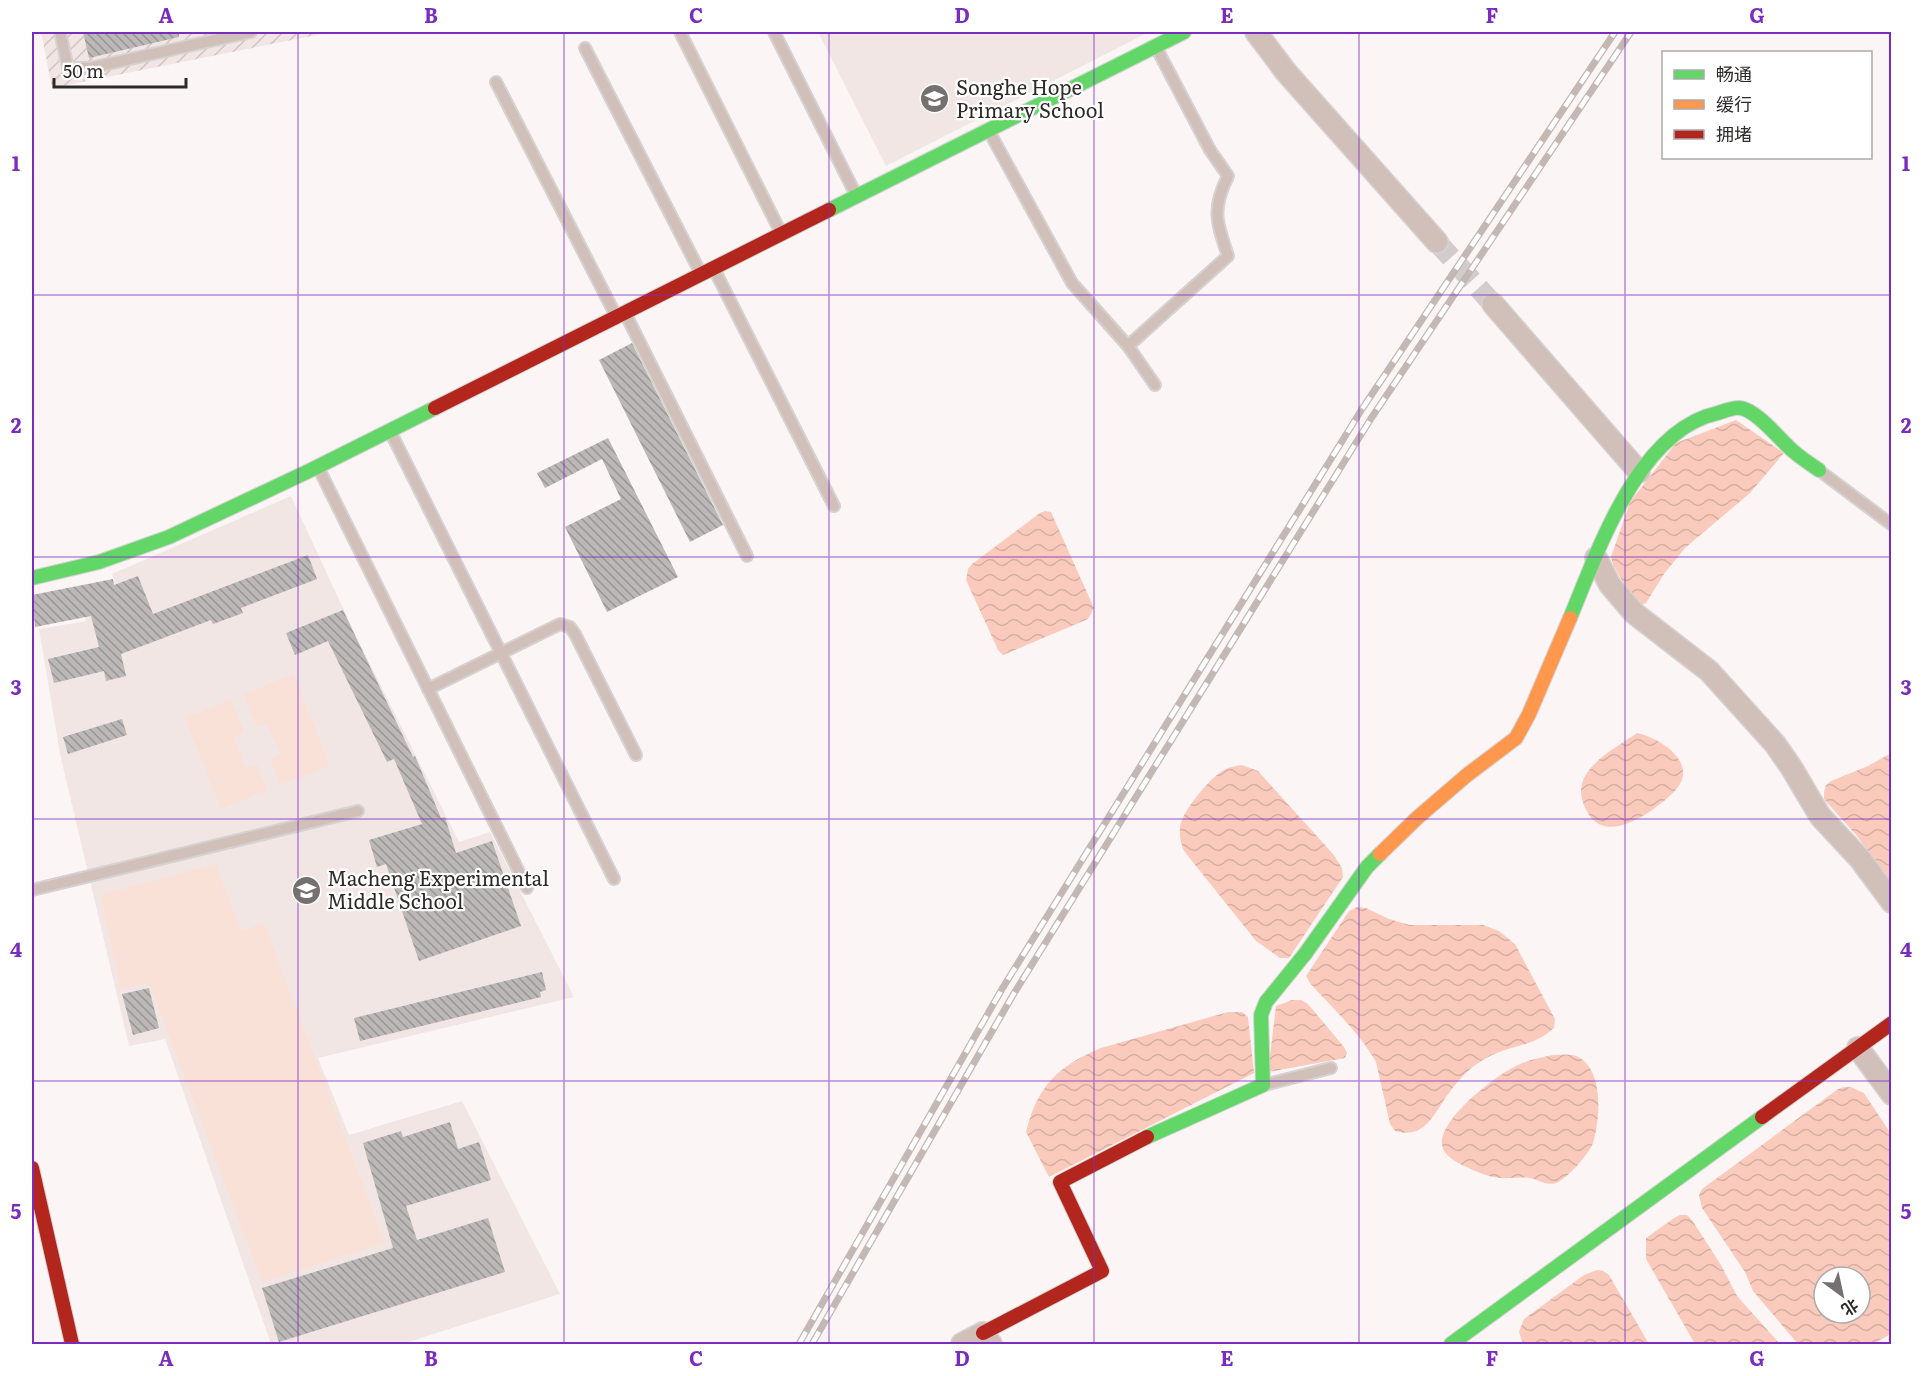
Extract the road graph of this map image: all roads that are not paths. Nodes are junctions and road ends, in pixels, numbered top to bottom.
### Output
1 (60, 32) edge
2 (251, 32) edge
3 (680, 32) edge
4 (774, 32) edge
5 (1185, 32) edge
6 (1256, 32) edge
7 (1155, 46) junction
8 (585, 48) dead end
9 (496, 82) dead end
10 (989, 130) junction
11 (857, 196) junction
12 (782, 234) junction
13 (1437, 242) tunnel mouth
14 (708, 271) junction
15 (1493, 304) tunnel mouth
16 (621, 315) junction
17 (1128, 346) junction
18 (1155, 385) dead end
19 (390, 431) junction
20 (318, 467) junction
21 (1819, 470) joint
22 (1639, 472) junction
23 (834, 506) dead end
24 (1892, 525) edge
25 (747, 556) dead end
26 (1596, 558) junction
27 (32, 578) edge
28 (501, 653) junction
29 (428, 689) junction
30 (636, 755) dead end
31 (358, 811) dead end
32 (614, 879) dead end
33 (527, 888) dead end
34 (32, 890) edge
35 (1892, 902) edge
36 (1892, 1023) edge
37 (1858, 1048) junction
38 (1330, 1068) dead end
39 (1263, 1085) junction
40 (1892, 1094) edge
41 (32, 1168) edge
42 (987, 1339) edge
43 (72, 1344) edge
44 (962, 1344) edge
45 (1451, 1344) edge

1 - 2 lane
3 - 12 lane
4 - 11 lane
5 - 7 main road
6 - 13 street
7 - 10 main road
7 - 17 lane
8 - 14 lane
9 - 16 lane
10 - 11 main road
10 - 17 lane
11 - 12 main road
12 - 14 main road
14 - 16 main road
14 - 23 lane
15 - 22 street
16 - 19 main road
16 - 25 lane
17 - 18 lane
19 - 20 main road
19 - 28 lane
20 - 27 main road
20 - 29 lane
21 - 22 main road
21 - 24 lane
22 - 26 main road
26 - 35 street
26 - 39 main road
28 - 29 lane
28 - 30 lane
28 - 32 lane
29 - 33 lane
31 - 34 lane
36 - 37 main road
37 - 40 street
37 - 45 main road
38 - 39 lane
39 - 42 main road
41 - 43 main road
42 - 44 street

